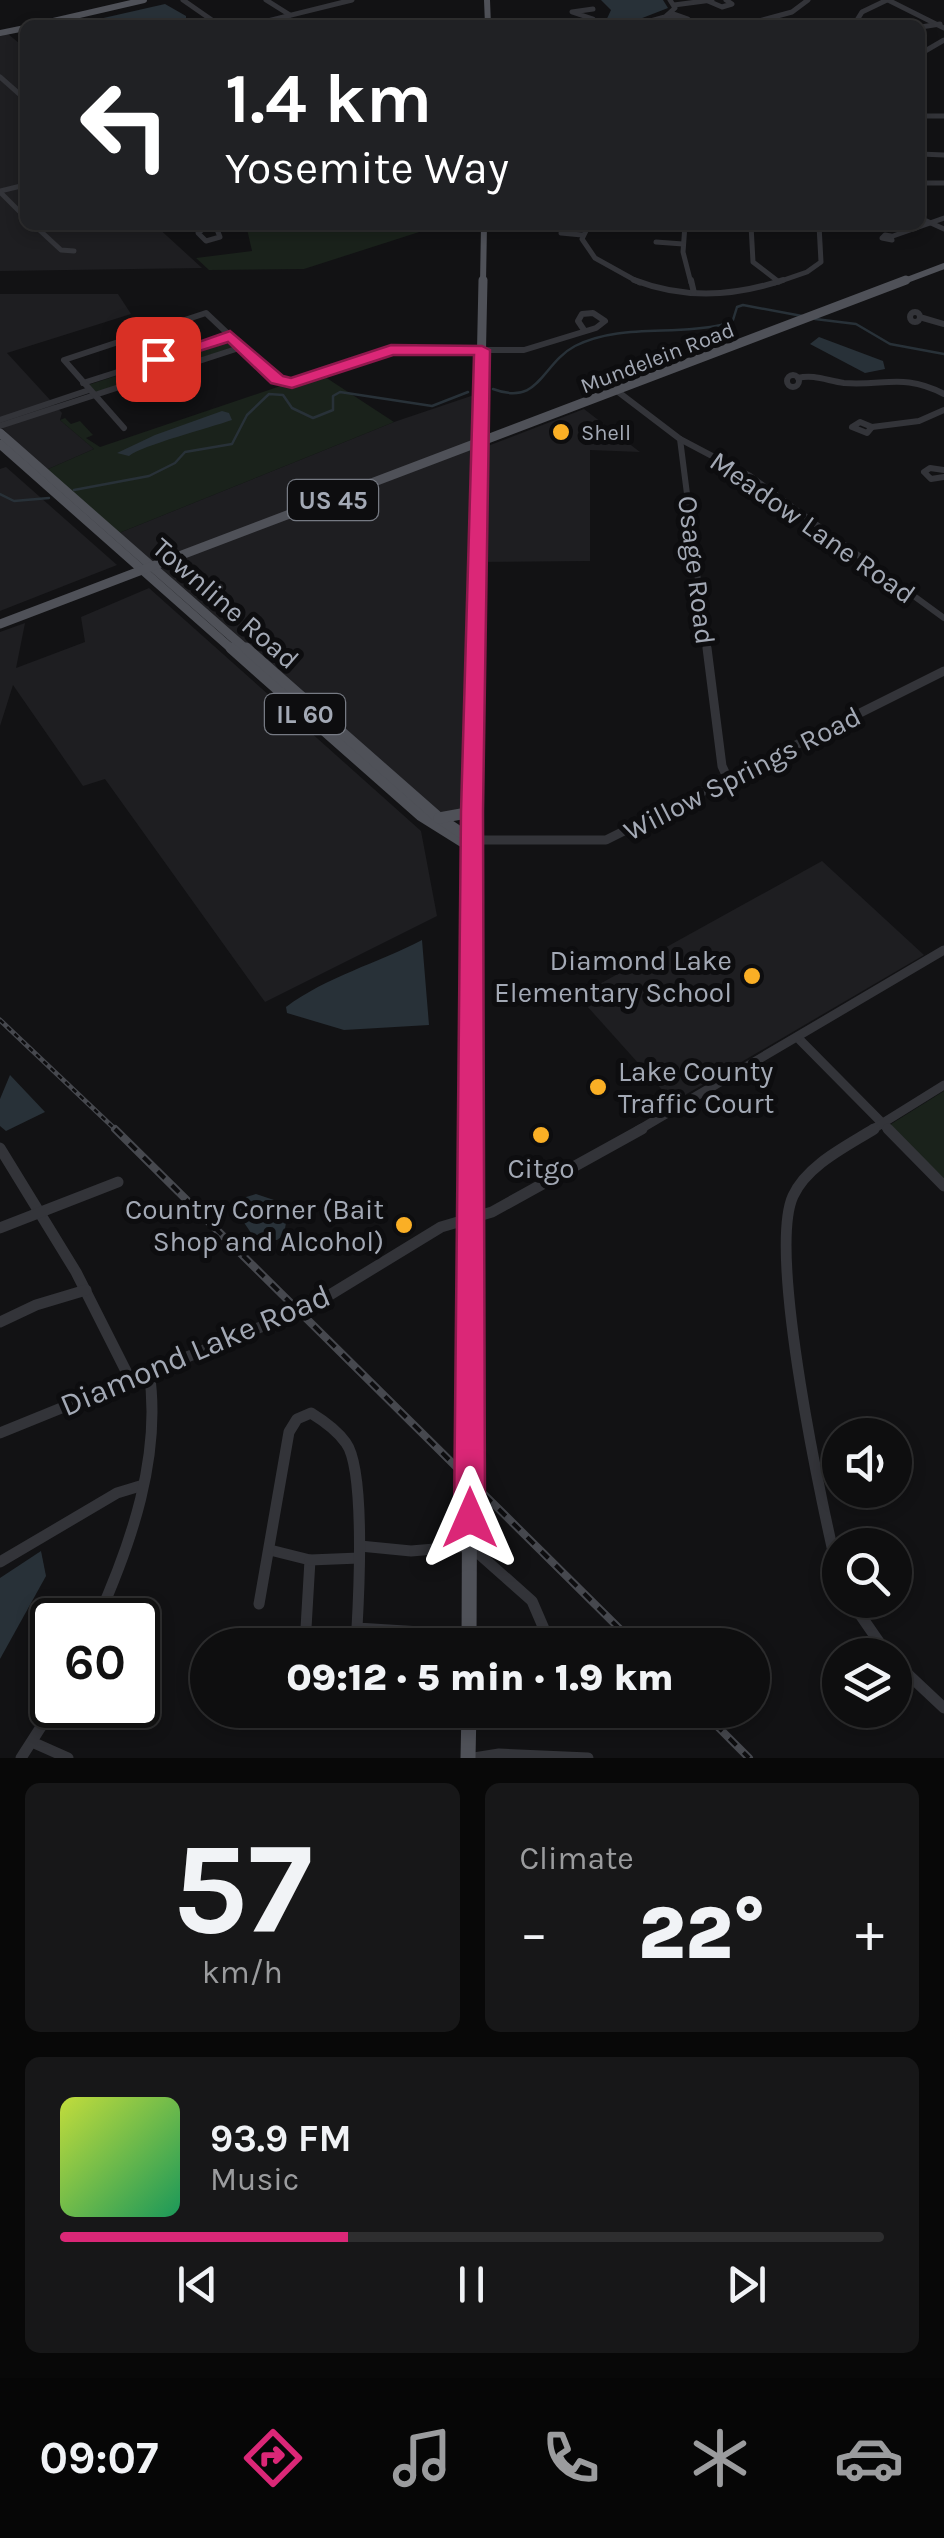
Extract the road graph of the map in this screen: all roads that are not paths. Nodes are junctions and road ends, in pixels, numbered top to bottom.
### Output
1 (144, 0) edge
2 (182, 0) edge
3 (266, 0) edge
4 (352, 0) edge
5 (588, 0) edge
6 (726, 0) edge
7 (808, 0) edge
8 (888, 0) edge
9 (710, 1) edge
10 (672, 2) edge
11 (593, 9) junction
12 (290, 15) junction
13 (71, 20) edge
14 (212, 20) edge
15 (270, 20) edge
16 (587, 20) edge
17 (593, 20) edge
18 (651, 20) edge
19 (774, 20) edge
20 (855, 20) edge
21 (942, 26) edge
22 (0, 77) edge
23 (20, 95) edge
24 (938, 146) dead end
25 (941, 155) edge
26 (0, 192) edge
27 (20, 212) edge
28 (944, 218) edge
29 (925, 220) edge
30 (930, 223) junction
31 (925, 225) edge
32 (39, 230) edge
33 (200, 230) edge
34 (217, 230) edge
35 (484, 230) edge
36 (586, 230) edge
37 (684, 230) edge
38 (751, 230) edge
39 (820, 230) edge
40 (910, 230) edge
41 (944, 231) edge
42 (561, 233) dead end
43 (582, 235) junction
44 (892, 236) dead end
45 (656, 242) dead end
46 (683, 244) junction
47 (74, 250) dead end
48 (944, 266) edge
49 (779, 282) junction
50 (694, 293) junction
51 (923, 318) dead end
52 (944, 324) edge
53 (584, 330) dead end
54 (230, 336) junction
55 (242, 347) junction
56 (482, 350) junction
57 (798, 378) dead end
58 (88, 390) junction
59 (618, 391) junction
60 (944, 394) edge
61 (944, 410) edge
62 (481, 416) junction
63 (0, 426) edge
64 (521, 427) junction
65 (124, 428) dead end
66 (872, 428) dead end
67 (680, 439) junction
68 (0, 444) edge
69 (480, 444) junction
70 (439, 459) junction
71 (479, 471) junction
72 (102, 536) junction
73 (198, 552) junction
74 (134, 553) junction
75 (148, 571) junction
76 (103, 587) junction
77 (944, 618) edge
78 (0, 624) edge
79 (944, 671) edge
80 (728, 779) junction
81 (472, 812) junction
82 (439, 818) junction
83 (472, 844) junction
84 (944, 950) edge
85 (799, 1039) junction
86 (944, 1085) edge
87 (883, 1124) junction
88 (0, 1148) edge
89 (118, 1182) dead end
90 (944, 1186) edge
91 (41, 1214) junction
92 (470, 1219) junction
93 (0, 1228) edge
94 (86, 1290) junction
95 (0, 1322) edge
96 (149, 1371) junction
97 (130, 1379) junction
98 (0, 1433) edge
99 (140, 1486) junction
100 (828, 1528) edge
101 (470, 1546) junction
102 (270, 1550) junction
103 (360, 1552) junction
104 (310, 1560) junction
105 (0, 1562) edge
106 (107, 1598) edge
107 (259, 1604) dead end
108 (305, 1628) edge
109 (357, 1628) edge
110 (469, 1628) edge
111 (544, 1628) edge
112 (912, 1678) edge
113 (944, 1708) edge
114 (41, 1728) edge
115 (470, 1728) edge
116 (32, 1742) junction
117 (21, 1758) edge
118 (68, 1758) edge
119 (471, 1758) edge
120 (588, 1758) edge

1 - 13 main road
2 - 14 street
3 - 12 street
4 - 12 street
5 - 11 street
6 - 9 street
7 - 19 street
8 - 20 street
8 - 21 street
9 - 10 street
10 - 18 street
11 - 16 street
11 - 17 street
12 - 15 street
22 - 23 street
24 - 25 street
26 - 27 street
28 - 30 street
29 - 30 street
30 - 31 street
30 - 41 street
32 - 47 street
33 - 34 street
35 - 56 main road
36 - 43 street
37 - 46 street
38 - 49 street
39 - 49 street
40 - 44 street
42 - 43 street
43 - 50 street
45 - 46 street
46 - 50 street
48 - 59 main road, Mundelein Road
49 - 50 street
51 - 52 street
53 - 56 street
54 - 55 street
54 - 58 street
54 - 58 street
55 - 56 street
55 - 58 street
56 - 62 main road
57 - 60 street
58 - 63 street
58 - 65 street
59 - 64 main road, Mundelein Road
59 - 67 street
61 - 66 street
62 - 64 main road
62 - 69 main road
63 - 74 main road, Townline Road / IL 60
64 - 69 main road, Mundelein Road
67 - 77 street, Meadow Lane Road
67 - 80 street, Osage Road
68 - 72 main road, Townline Road / IL 60
69 - 70 main road, US 45
69 - 71 main road
70 - 71 main road
70 - 73 main road, US 45
71 - 81 main road
72 - 75 main road, Townline Road / IL 60
72 - 76 main road
73 - 74 main road
73 - 75 main road, US 45
74 - 75 main road, Townline Road / IL 60
75 - 76 main road, US 45
75 - 82 main road, Townline Road / IL 60
75 - 83 main road, Townline Road / IL 60
76 - 78 main road, US 45
79 - 80 street, Willow Springs Road
80 - 83 street, Willow Springs Road
81 - 82 main road
81 - 83 main road
82 - 83 main road, Townline Road / IL 60
83 - 92 main road
84 - 85 street, Diamond Lake Road
85 - 87 street
85 - 92 street, Diamond Lake Road
86 - 87 street
87 - 90 street
87 - 100 street
88 - 91 street
89 - 91 street
91 - 93 street
91 - 94 street
92 - 96 street, Diamond Lake Road
92 - 101 main road
94 - 95 street
94 - 97 street
96 - 97 street, Diamond Lake Road
96 - 99 street
97 - 98 street, Diamond Lake Road
99 - 105 street
99 - 106 street
101 - 103 street
101 - 110 main road
101 - 111 street
102 - 103 street
102 - 104 street
102 - 107 street
103 - 104 street
103 - 109 street
104 - 108 street
112 - 113 street
114 - 116 street
115 - 119 main road
116 - 117 street
116 - 118 street
119 - 120 street

